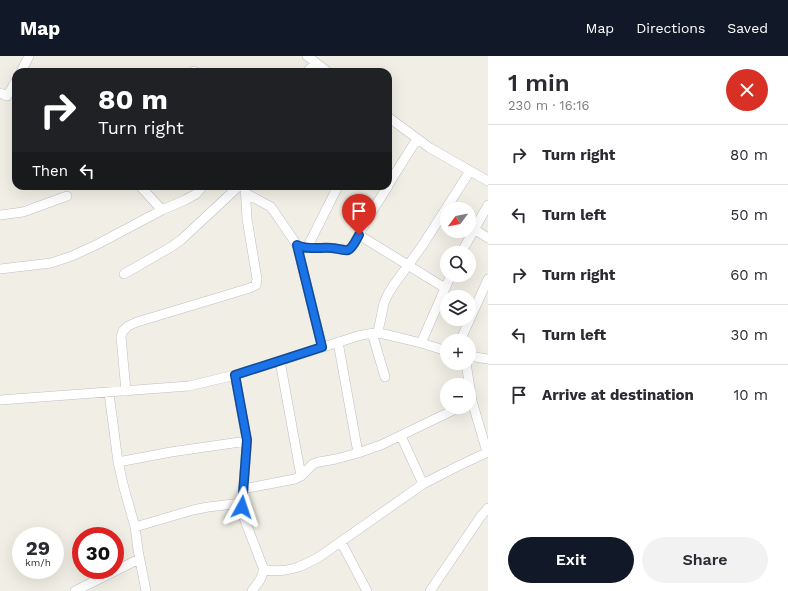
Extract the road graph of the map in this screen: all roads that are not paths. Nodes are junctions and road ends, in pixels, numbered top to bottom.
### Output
1 (29, 56) edge
2 (307, 56) edge
3 (316, 63) junction
4 (23, 68) edge
5 (311, 68) edge
6 (323, 68) edge
7 (12, 86) edge
8 (4, 95) edge
9 (392, 120) edge
10 (417, 139) junction
11 (470, 171) junction
12 (392, 180) edge
13 (488, 181) edge
14 (144, 190) edge
15 (200, 190) edge
16 (241, 190) edge
17 (243, 190) edge
18 (246, 190) edge
19 (336, 190) edge
20 (385, 190) edge
21 (67, 196) dead end
22 (488, 205) edge
23 (162, 210) junction
24 (0, 215) edge
25 (476, 226) edge
26 (476, 230) edge
27 (359, 235) junction
28 (488, 238) edge
29 (297, 245) junction
30 (308, 248) junction
31 (408, 266) junction
32 (0, 269) edge
33 (124, 274) dead end
34 (488, 279) edge
35 (448, 282) edge
36 (445, 288) junction
37 (375, 333) junction
38 (463, 334) edge
39 (338, 342) junction
40 (421, 343) junction
41 (322, 347) junction
42 (440, 349) edge
43 (476, 357) edge
44 (488, 359) edge
45 (280, 361) junction
46 (235, 375) junction
47 (385, 377) dead end
48 (126, 391) junction
49 (109, 392) junction
50 (0, 400) edge
51 (446, 414) edge
52 (474, 414) edge
53 (401, 436) junction
54 (247, 440) junction
55 (487, 452) edge
56 (358, 453) junction
57 (118, 462) junction
58 (301, 476) junction
59 (422, 484) junction
60 (243, 489) junction
61 (242, 503) junction
62 (488, 508) edge
63 (135, 526) junction
64 (341, 542) junction
65 (139, 559) junction
66 (264, 570) junction
67 (74, 591) edge
68 (146, 591) edge
69 (252, 591) edge
70 (367, 591) edge
71 (430, 591) edge

1 - 4 street
2 - 3 street
3 - 5 street
3 - 6 street
7 - 8 street
9 - 10 street
10 - 11 street
10 - 12 street
11 - 13 street
11 - 31 street
14 - 23 street
15 - 23 street
16 - 33 street
17 - 48 street
18 - 29 street
19 - 30 street
20 - 27 street
21 - 24 street
22 - 25 street
23 - 32 street
26 - 28 street
27 - 30 street
27 - 31 street
29 - 30 street
29 - 41 street
31 - 36 street
31 - 37 street
34 - 38 street
35 - 36 street
36 - 40 street
37 - 39 street
37 - 40 street
37 - 47 street
39 - 41 street
39 - 56 street
40 - 42 street
41 - 45 street
43 - 44 street
45 - 46 street
45 - 58 street
46 - 48 street
46 - 54 street
48 - 49 street
49 - 50 street
49 - 57 street
51 - 53 street
52 - 55 street
53 - 56 street
53 - 59 street
54 - 57 street
54 - 60 street
55 - 59 street
56 - 58 street
57 - 63 street
58 - 60 street
59 - 64 street
60 - 61 street
61 - 63 street
61 - 66 street
62 - 71 street
63 - 65 street
64 - 66 street
64 - 70 street
65 - 67 street
65 - 68 street
66 - 69 street

